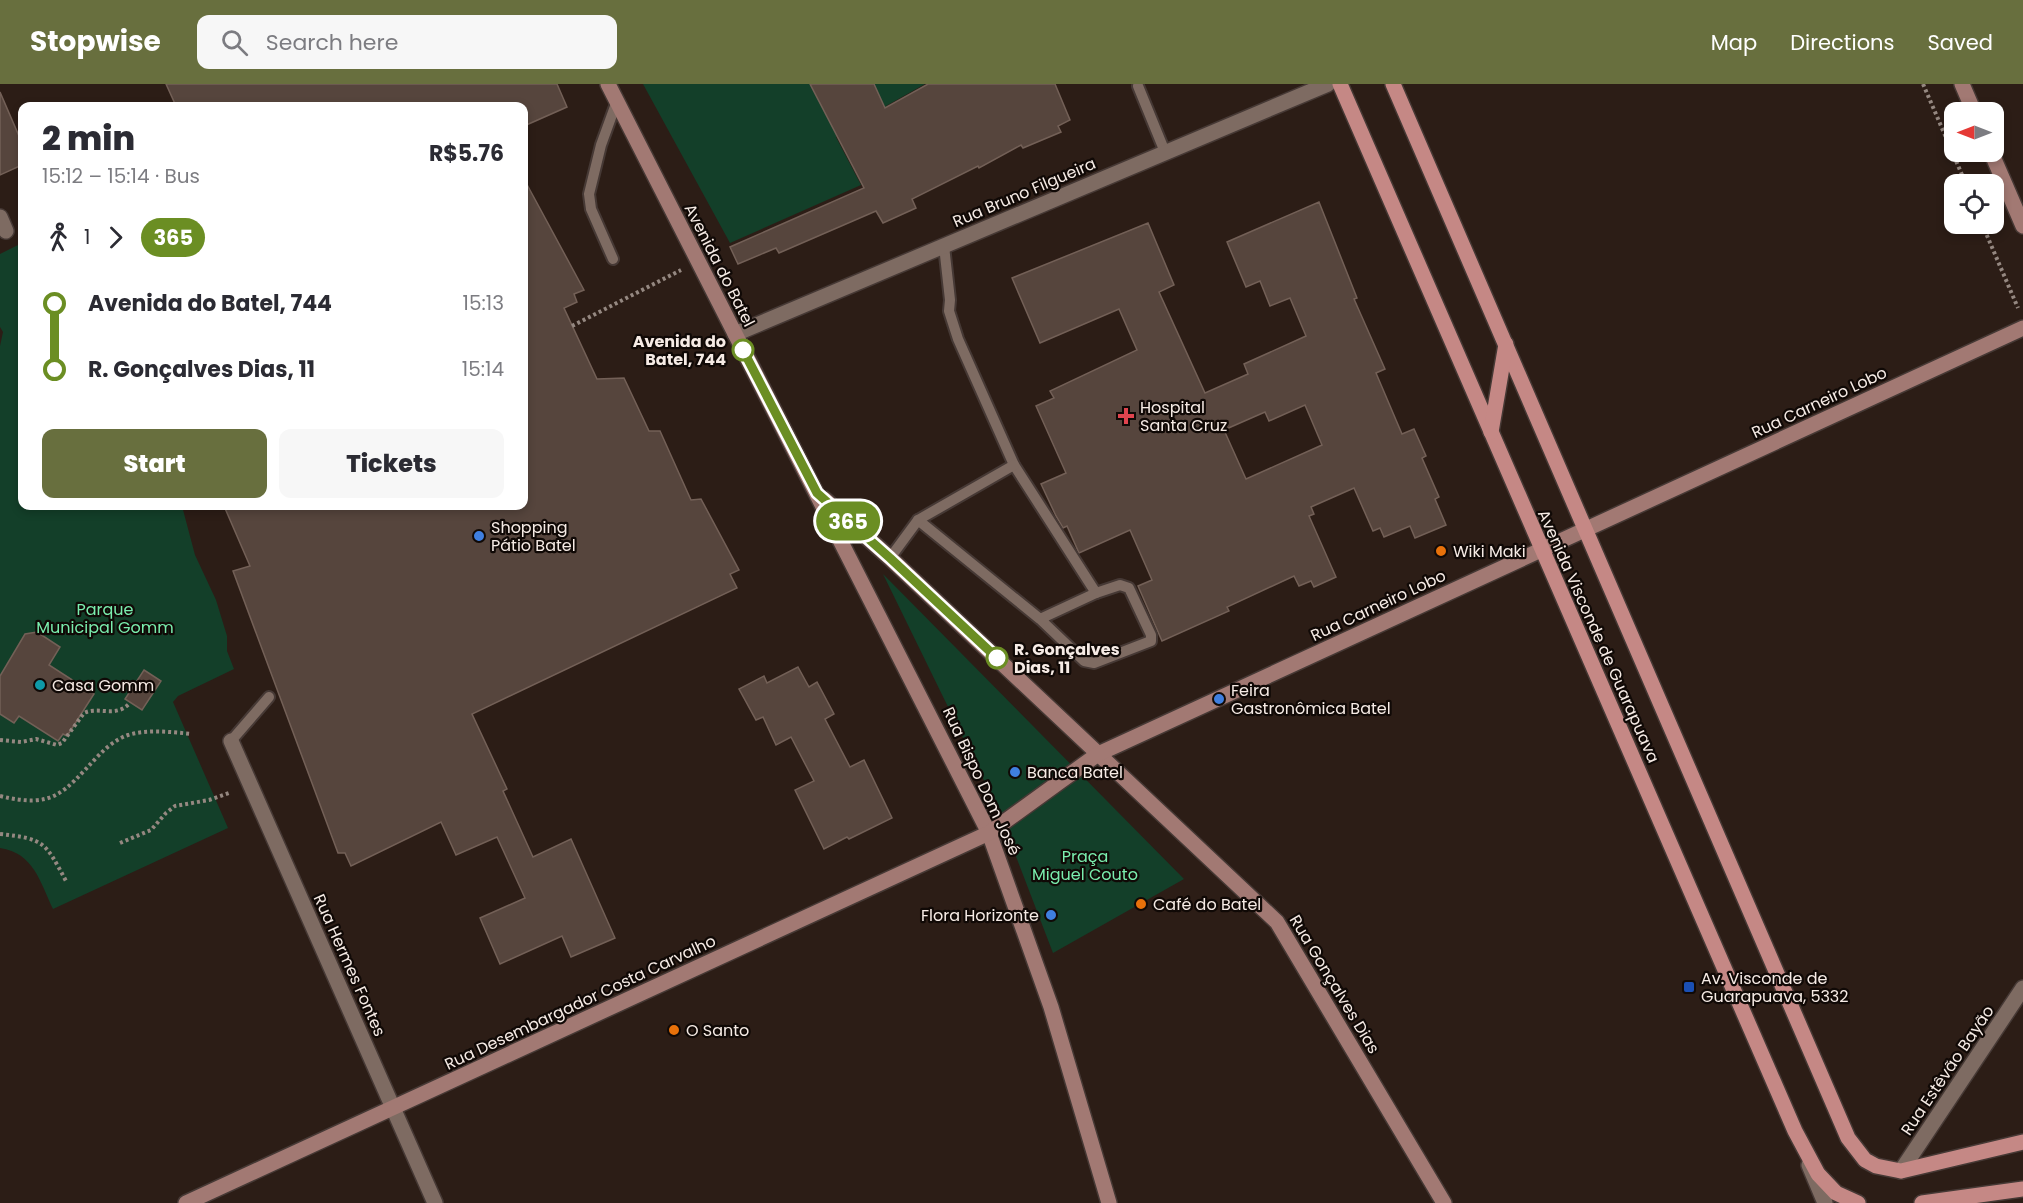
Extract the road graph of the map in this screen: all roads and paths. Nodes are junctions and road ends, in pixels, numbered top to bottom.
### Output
1 (608, 84) edge
2 (1328, 84) edge
3 (1340, 84) edge
4 (1393, 84) edge
5 (1923, 84) edge
6 (1962, 84) edge
7 (1138, 86) dead end
8 (617, 102) junction
9 (1970, 102) edge
10 (1166, 152) junction
11 (1995, 162) edge
12 (1962, 174) edge
13 (0, 217) edge
14 (2023, 226) edge
15 (6, 231) dead end
16 (1986, 234) edge
17 (944, 246) junction
18 (613, 259) dead end
19 (698, 261) junction
20 (2016, 303) dead end
21 (572, 326) dead end
22 (2023, 328) edge
23 (735, 334) junction
24 (1506, 344) junction
25 (1491, 432) junction
26 (1014, 465) junction
27 (817, 493) junction
28 (918, 520) junction
29 (1586, 529) junction
30 (1542, 550) junction
31 (890, 558) junction
32 (1096, 593) junction
33 (1040, 619) junction
34 (270, 697) dead end
35 (129, 704) dead end
36 (192, 734) dead end
37 (0, 740) edge
38 (231, 741) joint
39 (1098, 754) junction
40 (229, 793) dead end
41 (0, 796) edge
42 (989, 833) junction
43 (1, 835) edge
44 (120, 843) dead end
45 (66, 881) dead end
46 (2023, 988) edge
47 (393, 1108) junction
48 (1795, 1131) junction
49 (2023, 1142) edge
50 (1901, 1171) junction
51 (2023, 1189) edge
52 (186, 1203) edge
53 (435, 1203) edge
54 (1109, 1203) edge
55 (1444, 1203) edge
56 (1825, 1203) edge
57 (1858, 1203) edge
58 (1922, 1203) edge

1 - 8 main road, Avenida do Batel
2 - 10 street, Rua Bruno Filgueira
3 - 25 main road, Avenida Visconde de Guarapuava
4 - 24 main road, Avenida Visconde de Guarapuava
5 - 12 path
6 - 9 main road
7 - 10 lane
8 - 18 lane
8 - 19 main road, Avenida do Batel
10 - 17 street, Rua Bruno Filgueira
11 - 14 main road
13 - 15 street
16 - 20 path
17 - 23 street, Rua Bruno Filgueira
17 - 26 lane
19 - 21 path
19 - 23 main road, Avenida do Batel
22 - 29 main road, Rua Carneiro Lobo
23 - 27 main road, Avenida do Batel
24 - 25 main road
24 - 29 main road, Avenida Visconde de Guarapuava
25 - 30 main road, Avenida Visconde de Guarapuava
26 - 28 lane
26 - 32 lane
27 - 31 main road, Rua Gonçalves Dias
27 - 42 main road, Rua Bispo Dom José
28 - 31 lane
28 - 33 lane
29 - 30 main road, Rua Carneiro Lobo
29 - 50 main road, Avenida Visconde de Guarapuava
30 - 39 main road, Rua Carneiro Lobo
30 - 48 main road, Avenida Visconde de Guarapuava
31 - 39 main road, Rua Gonçalves Dias
32 - 33 lane
32 - 33 lane
34 - 38 lane
35 - 37 path
36 - 41 path
38 - 47 street, Rua Hermes Fontes
39 - 42 main road, Rua Carneiro Lobo
39 - 55 main road, Rua Gonçalves Dias
40 - 44 path
42 - 47 main road, Rua Desembargador Costa Carvalho
42 - 54 main road, Rua Bispo Dom José
43 - 45 path
46 - 50 street, Rua Estêvão Bayão
47 - 52 main road, Rua Desembargador Costa Carvalho
47 - 53 street, Rua Hermes Fontes
48 - 56 street, Avenida Visconde de Guarapuava
48 - 57 main road
49 - 50 main road
51 - 58 main road

